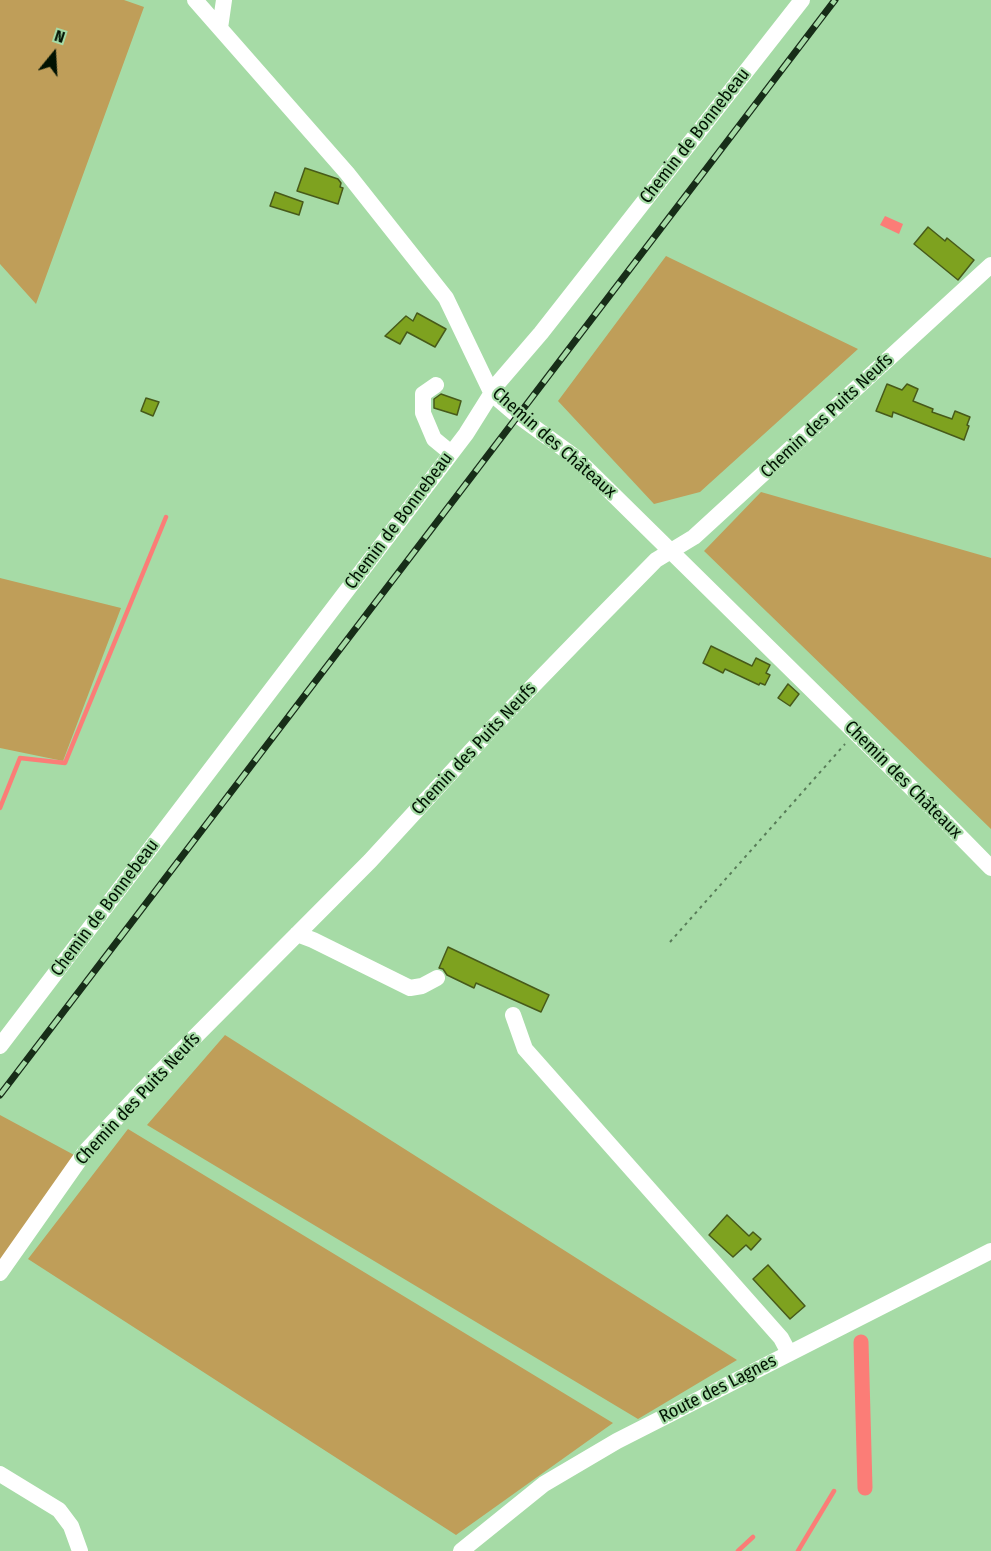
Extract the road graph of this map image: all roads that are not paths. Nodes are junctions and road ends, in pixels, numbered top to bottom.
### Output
1 (195, 0) edge
2 (224, 0) edge
3 (802, 0) edge
4 (220, 28) junction
5 (991, 265) edge
6 (436, 385) dead end
7 (492, 394) junction
8 (450, 453) junction
9 (671, 551) junction
10 (991, 868) edge
11 (297, 934) junction
12 (437, 978) dead end
13 (513, 1015) dead end
14 (0, 1046) edge
15 (991, 1251) edge
16 (0, 1273) edge
17 (789, 1353) junction
18 (0, 1474) edge
19 (80, 1551) edge
20 (461, 1551) edge

1 - 4 street, Chemin des Châteaux
2 - 4 street
3 - 7 street, Chemin de Bonnebeau
4 - 7 street, Chemin des Châteaux
5 - 9 street, Chemin des Puits Neufs
6 - 8 street
7 - 8 street, Chemin de Bonnebeau
7 - 9 street, Chemin des Châteaux
8 - 14 street, Chemin de Bonnebeau
9 - 10 street, Chemin des Châteaux
9 - 11 street, Chemin des Puits Neufs
11 - 12 street
11 - 16 street, Chemin des Puits Neufs
13 - 17 street
15 - 17 street, Route des Lagnes
17 - 20 street, Route des Lagnes
18 - 19 street

